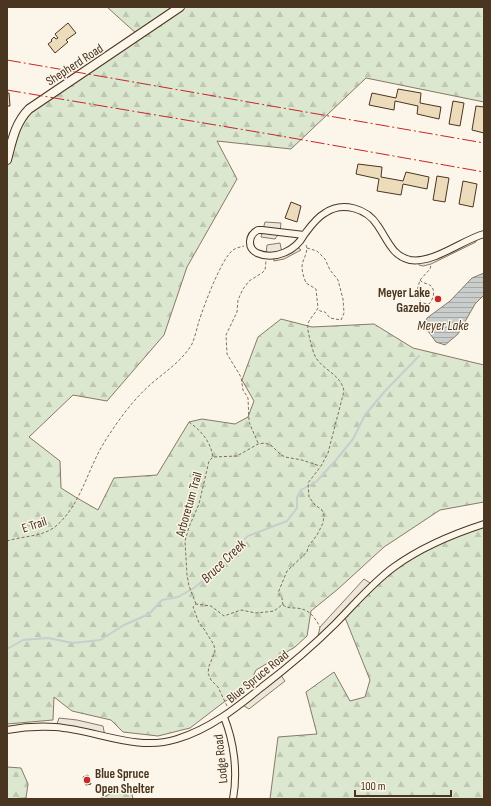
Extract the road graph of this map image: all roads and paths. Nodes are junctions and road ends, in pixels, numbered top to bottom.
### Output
1 (180, 7) edge
2 (7, 160) edge
3 (484, 234) edge
4 (302, 237) junction
5 (250, 245) junction
6 (307, 248) junction
7 (266, 254) junction
8 (429, 259) junction
9 (420, 280) junction
10 (318, 308) junction
11 (188, 422) dead end
12 (258, 444) junction
13 (213, 457) junction
14 (321, 466) junction
15 (484, 524) edge
16 (7, 541) edge
17 (196, 604) junction
18 (283, 605) junction
19 (320, 627) dead end
20 (230, 712) junction
21 (224, 717) junction
22 (7, 730) edge
23 (233, 799) edge

1 - 2 street, Shepherd Road
3 - 8 street
4 - 5 street
4 - 6 path
4 - 7 street
4 - 8 street
5 - 7 street
5 - 16 path, E Trail
6 - 10 path
6 - 10 path
7 - 12 path
8 - 9 path
9 - 9 path
10 - 14 path
11 - 13 path, Arboretum Trail
12 - 13 path, Arboretum Trail
12 - 14 path
13 - 17 path, Arboretum Trail
14 - 18 path
15 - 20 street, Blue Spruce Road
17 - 18 path
17 - 20 path, Arboretum Trail
18 - 19 path
20 - 21 street, Blue Spruce Road
21 - 22 street, Blue Spruce Road
21 - 23 street, Lodge Road

